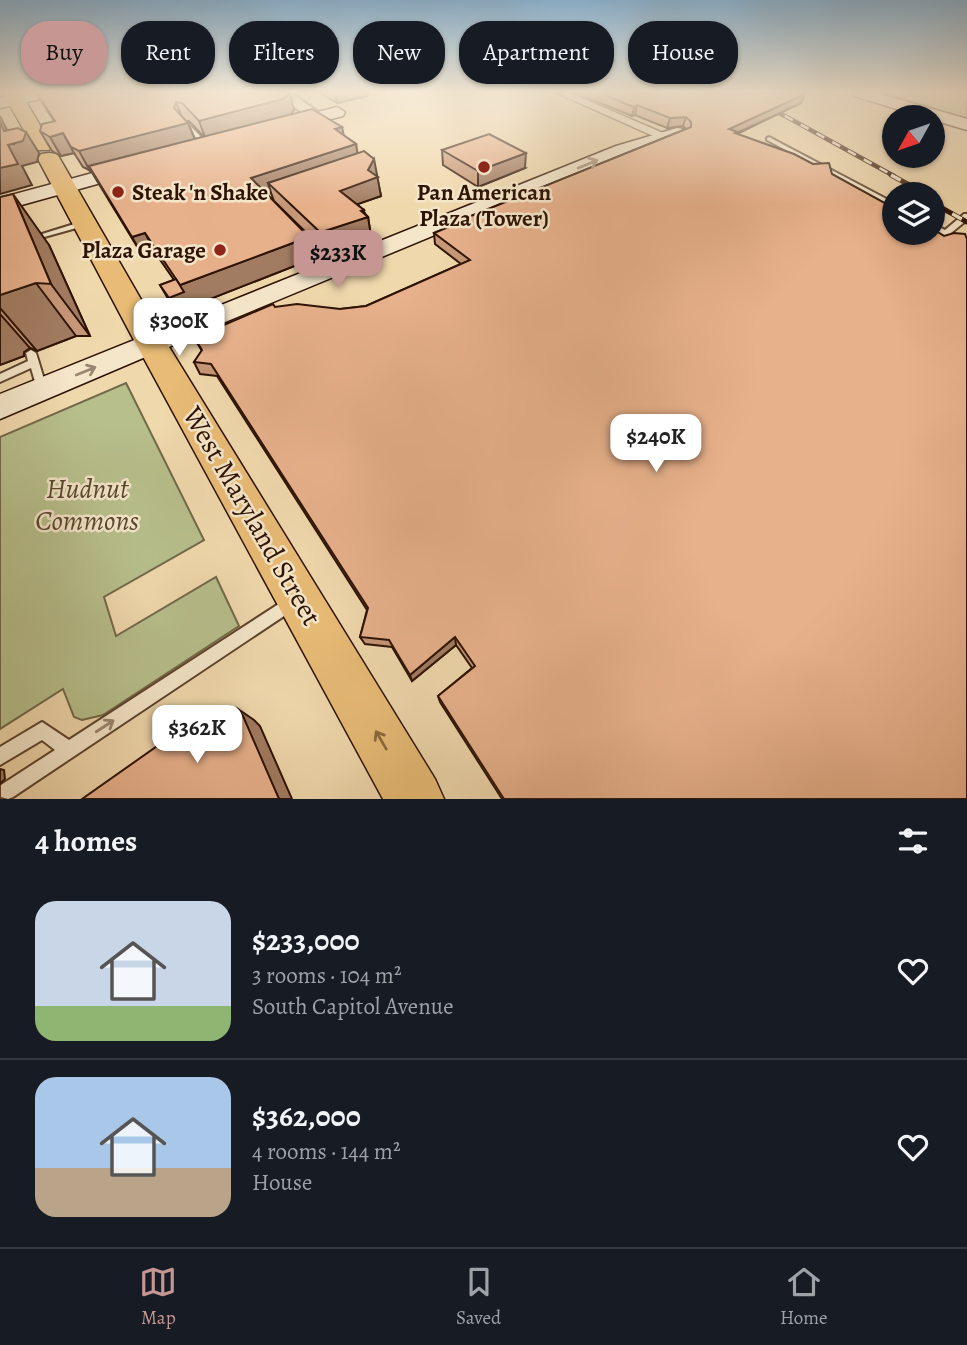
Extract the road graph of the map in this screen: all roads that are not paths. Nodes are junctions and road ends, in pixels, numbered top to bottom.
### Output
1 (31, 130) edge
2 (194, 130) edge
3 (272, 130) edge
4 (667, 131) edge
5 (259, 134) edge
6 (769, 139) dead end
7 (215, 146) joint
8 (182, 155) edge
9 (155, 162) edge
10 (65, 187) junction
11 (882, 200) edge
12 (0, 205) edge
13 (967, 216) edge
14 (84, 223) junction
15 (297, 232) edge
16 (946, 233) joint
17 (24, 241) edge
18 (967, 244) edge
19 (332, 268) junction
20 (181, 331) junction
21 (36, 368) junction
22 (0, 378) edge
23 (0, 407) edge
24 (299, 597) junction
25 (69, 750) junction
26 (0, 757) edge
27 (7, 791) dead end
28 (415, 799) edge

1 - 10 main road, West Maryland Street
2 - 7 lane
3 - 5 main road
19 -> 4 main road
6 - 11 lane
7 - 8 main road
9 - 10 main road
10 - 12 main road
10 - 14 main road, West Maryland Street
13 - 16 lane
14 - 17 lane
14 - 20 main road, West Maryland Street
15 - 19 lane
16 - 18 lane
19 - 20 main road
21 -> 20 main road
20 - 24 main road, West Maryland Street
21 - 22 lane
21 - 23 main road
25 -> 24 lane
28 -> 24 main road, West Maryland Street
25 - 26 lane
25 - 27 lane

